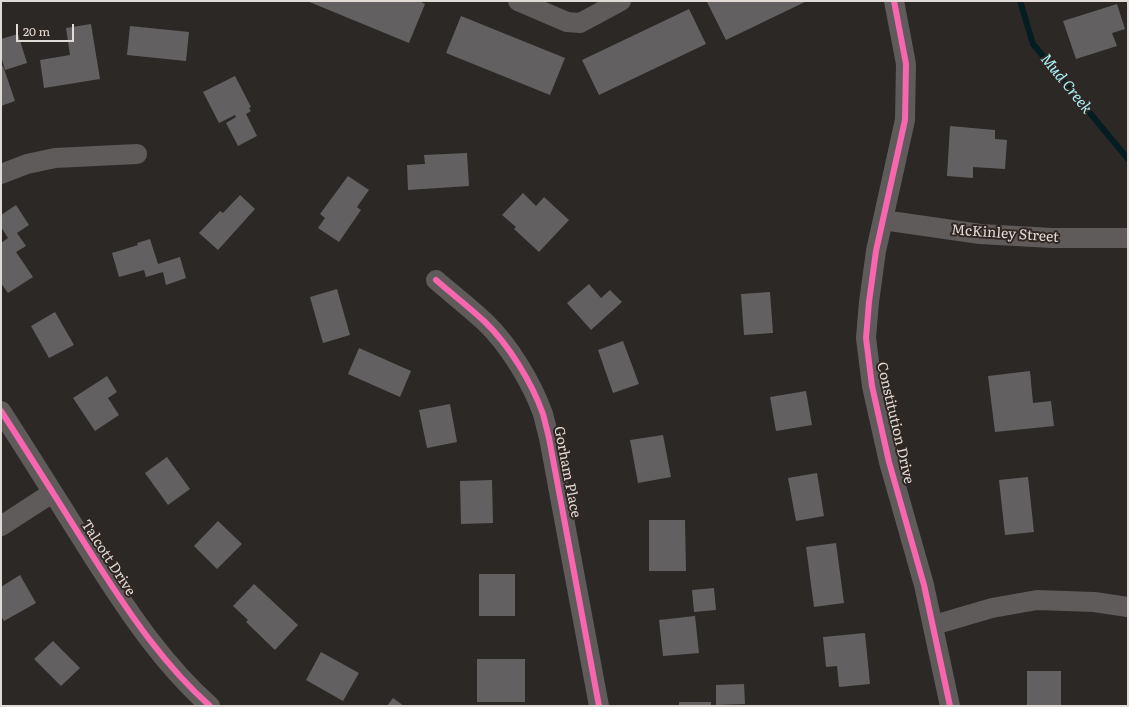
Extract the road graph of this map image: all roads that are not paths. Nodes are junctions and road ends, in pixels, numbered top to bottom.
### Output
1 (518, 1) edge
2 (622, 1) edge
3 (894, 1) edge
4 (137, 154) dead end
5 (1, 174) edge
6 (883, 220) junction
7 (1128, 238) edge
8 (436, 280) dead end
9 (1, 411) edge
10 (52, 493) junction
11 (1, 526) edge
12 (1128, 607) edge
13 (934, 625) junction
14 (210, 706) edge
15 (599, 706) edge
16 (950, 706) edge

1 - 2 street
3 - 6 street, Constitution Drive
4 - 5 street
6 - 7 street, McKinley Street
6 - 13 street, Constitution Drive
8 - 15 street, Gorham Place
9 - 10 street, Talcott Drive
10 - 11 street
10 - 14 street, Talcott Drive
12 - 13 street
13 - 16 street, Constitution Drive

